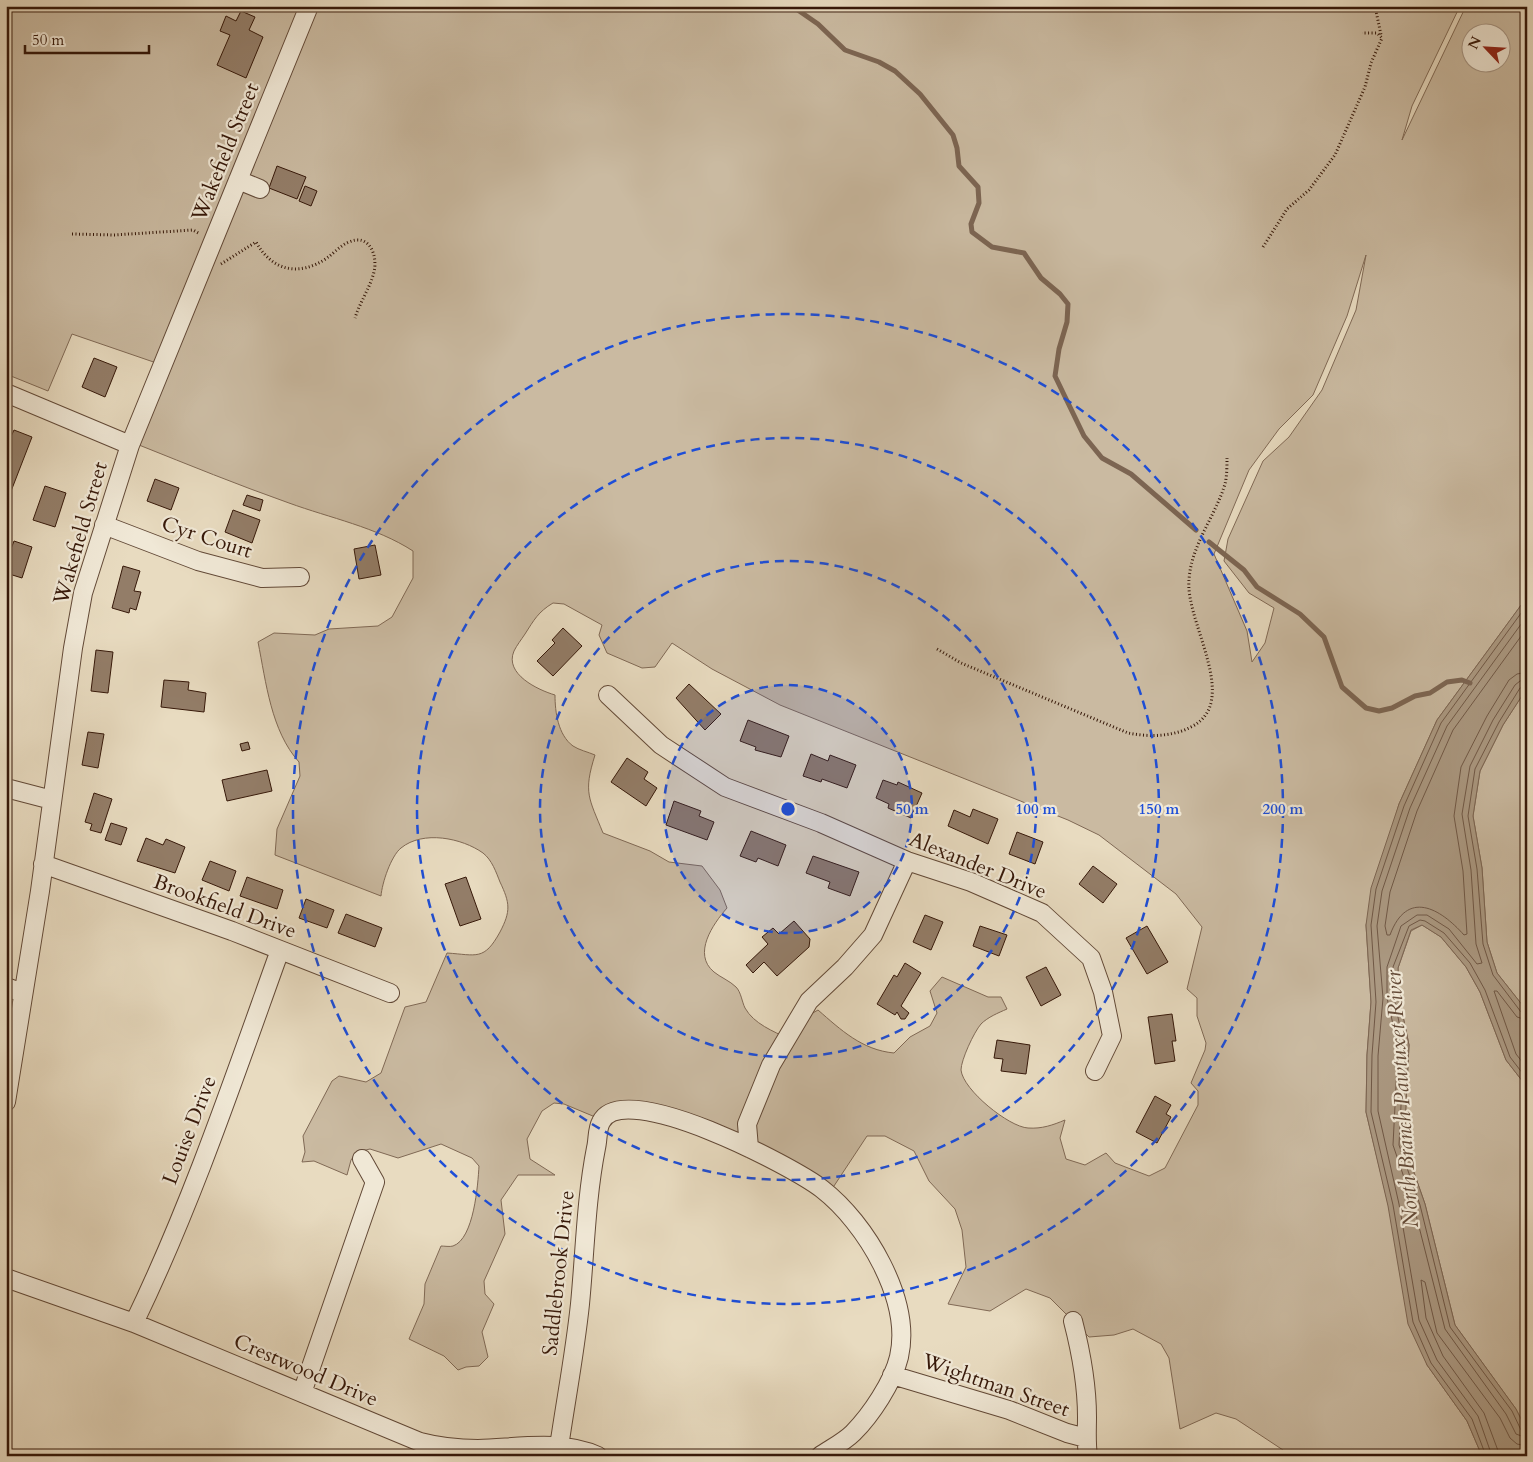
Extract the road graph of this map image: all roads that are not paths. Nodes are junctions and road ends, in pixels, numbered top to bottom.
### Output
1 (309, 6) edge
2 (238, 180) junction
3 (260, 189) dead end
4 (6, 393) edge
5 (130, 445) junction
6 (104, 525) junction
7 (300, 577) dead end
8 (608, 695) dead end
9 (6, 788) edge
10 (52, 800) junction
11 (907, 860) junction
12 (43, 864) junction
13 (280, 950) junction
14 (6, 987) edge
15 (23, 993) junction
16 (390, 993) dead end
17 (1095, 1071) dead end
18 (6, 1102) edge
19 (749, 1148) junction
20 (362, 1159) dead end
21 (6, 1278) edge
22 (1073, 1321) dead end
23 (134, 1323) junction
24 (892, 1374) junction
25 (302, 1393) junction
26 (1086, 1438) junction
27 (559, 1447) junction
28 (598, 1456) edge
29 (820, 1456) edge
30 (1088, 1456) edge

1 - 2 street, Wakefield Street
2 - 3 street
2 - 5 street, Wakefield Street
4 - 5 street
5 - 6 street, Wakefield Street
6 - 7 street, Cyr Court
6 - 10 street, Wakefield Street
8 - 11 street, Alexander Drive
9 - 10 street
10 - 12 street, Wakefield Street
11 - 17 street, Alexander Drive
11 - 19 street
12 - 13 street, Brookfield Drive
12 - 15 street, Wakefield Street
13 - 16 street, Brookfield Drive
13 - 23 street, Louise Drive
14 - 15 street
15 - 18 street, Wakefield Street
19 - 24 street
19 - 27 street, Saddlebrook Drive
20 - 25 street
21 - 23 street, Crestwood Drive
22 - 26 street, Wightman Street
23 - 25 street, Crestwood Drive
24 - 26 street, Wightman Street
24 - 29 street
25 - 27 street, Crestwood Drive
26 - 30 street, Wightman Street
27 - 28 street, Crestwood Drive

